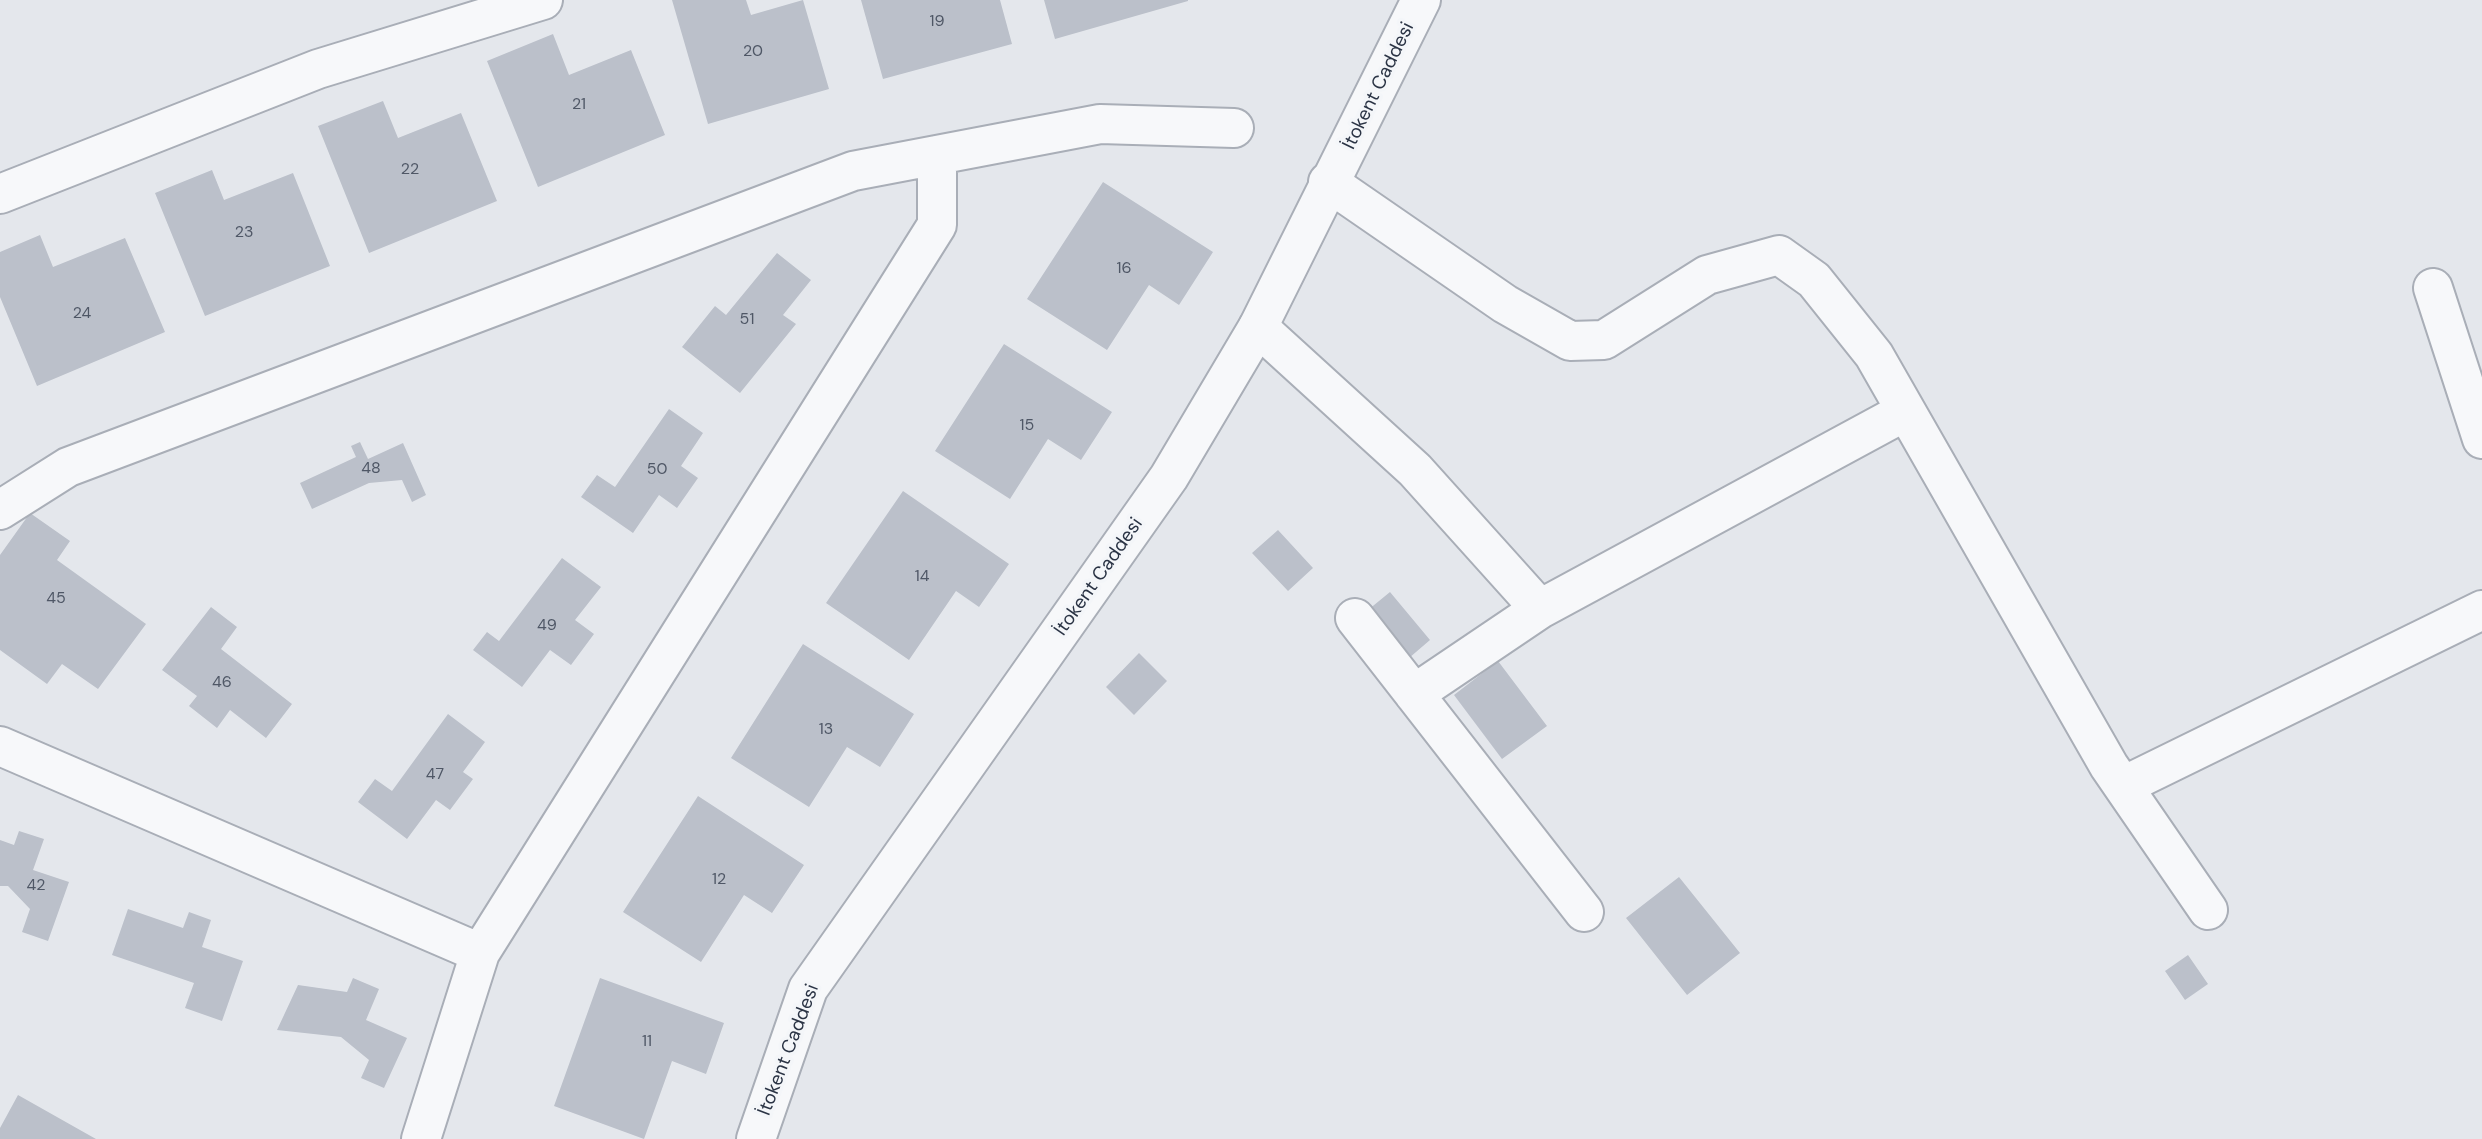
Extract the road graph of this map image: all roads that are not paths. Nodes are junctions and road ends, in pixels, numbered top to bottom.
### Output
1 (543, 0) edge
2 (1421, 0) edge
3 (1234, 128) dead end
4 (937, 155) junction
5 (1328, 182) junction
6 (0, 194) edge
7 (2433, 288) dead end
8 (1258, 327) junction
9 (1906, 411) junction
10 (2482, 439) edge
11 (0, 510) edge
12 (1540, 610) junction
13 (2482, 610) edge
14 (1355, 618) dead end
15 (1414, 694) junction
16 (0, 746) edge
17 (2123, 786) junction
18 (2208, 910) dead end
19 (1584, 912) dead end
20 (480, 953) junction
21 (421, 1139) edge
22 (756, 1139) edge

1 - 6 street
2 - 5 street, İtokent Caddesi
3 - 4 street
4 - 11 street
4 - 20 street
5 - 8 street, İtokent Caddesi
5 - 9 street
7 - 10 street
8 - 12 street
8 - 22 street, İtokent Caddesi
9 - 12 street
9 - 17 street
12 - 15 street
13 - 17 street
14 - 15 street
15 - 19 street
16 - 20 street
17 - 18 street
20 - 21 street

